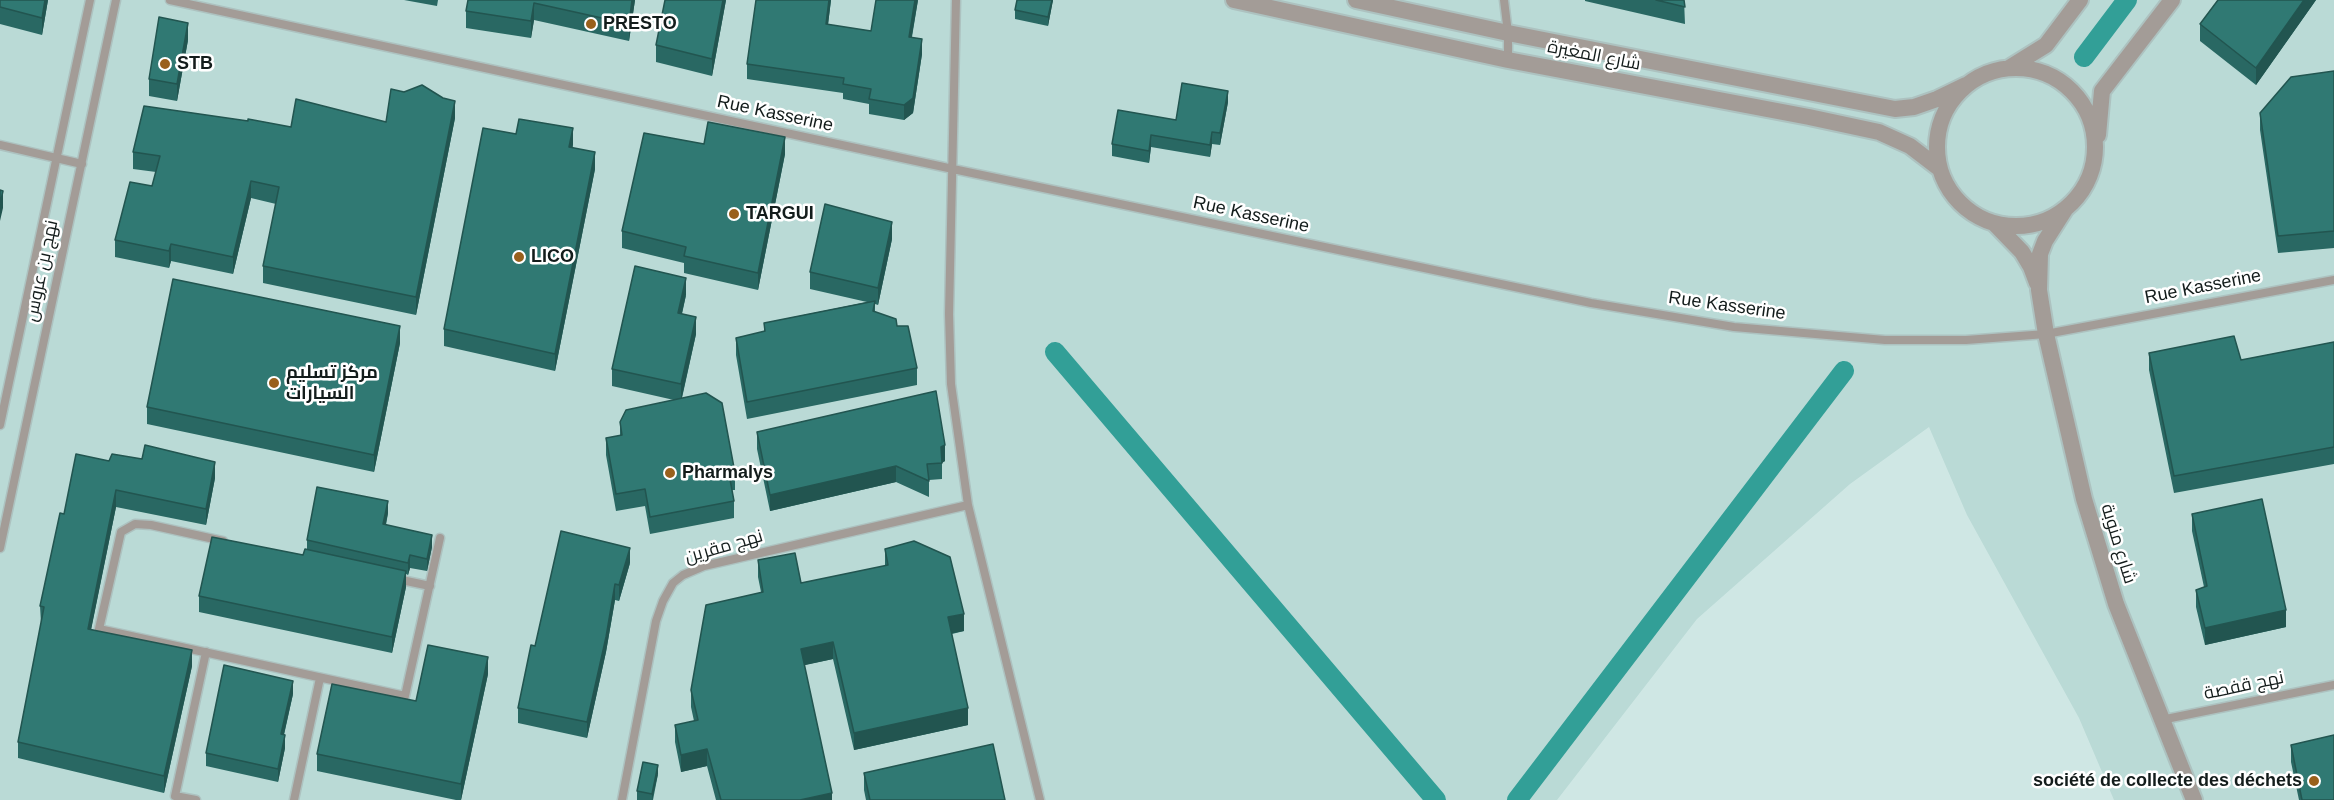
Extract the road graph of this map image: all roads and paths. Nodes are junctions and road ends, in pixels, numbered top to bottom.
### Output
1 (90, 0) edge
2 (116, 0) edge
3 (170, 0) edge
4 (956, 0) edge
5 (1234, 0) edge
6 (1356, 0) edge
7 (1504, 0) edge
8 (2080, 0) edge
9 (2172, 0) edge
10 (1508, 33) junction
11 (1508, 60) junction
12 (2009, 68) junction
13 (1966, 85) junction
14 (0, 145) edge
15 (2095, 156) junction
16 (57, 158) junction
17 (82, 164) junction
18 (953, 169) junction
19 (1940, 169) junction
20 (2066, 208) junction
21 (1994, 223) junction
22 (2334, 280) edge
23 (2040, 290) junction
24 (2046, 334) junction
25 (0, 425) edge
26 (968, 505) junction
27 (440, 538) dead end
28 (232, 543) edge
29 (0, 548) edge
30 (383, 576) edge
31 (429, 586) junction
32 (206, 652) junction
33 (320, 678) junction
34 (2334, 685) edge
35 (2161, 720) junction
36 (196, 800) edge
37 (294, 800) edge
38 (622, 800) edge
39 (1040, 800) edge
40 (2194, 800) edge

1 - 16 lane, نهج بن عروس
2 - 17 lane, نهج بن عروس
3 - 18 lane, Rue Kasserine
4 - 18 lane
5 - 11 street, شارع المغيرة
6 - 10 street, شارع المغيرة
7 - 10 lane
8 - 12 street
9 - 15 street
10 - 11 lane
10 - 13 street, شارع المغيرة
11 - 19 street, شارع المغيرة
12 - 13 street
12 - 15 street
13 - 19 street
14 - 16 lane
15 - 20 street
16 - 17 lane
16 - 25 lane, نهج بن عروس
17 - 29 lane, نهج بن عروس
18 - 24 lane, Rue Kasserine
18 - 26 lane
19 - 21 street
20 - 21 street
20 - 23 street
21 - 23 street
22 - 24 lane, Rue Kasserine
23 - 24 street, شارع منوبة
24 - 35 street, شارع منوبة
26 - 38 lane, نهج مقرين
26 - 39 lane
27 - 31 lane
28 - 32 lane
30 - 31 lane
31 - 33 lane
32 - 33 lane
32 - 36 lane
33 - 37 lane
34 - 35 lane, نهج قفصة
35 - 40 street, شارع منوبة

